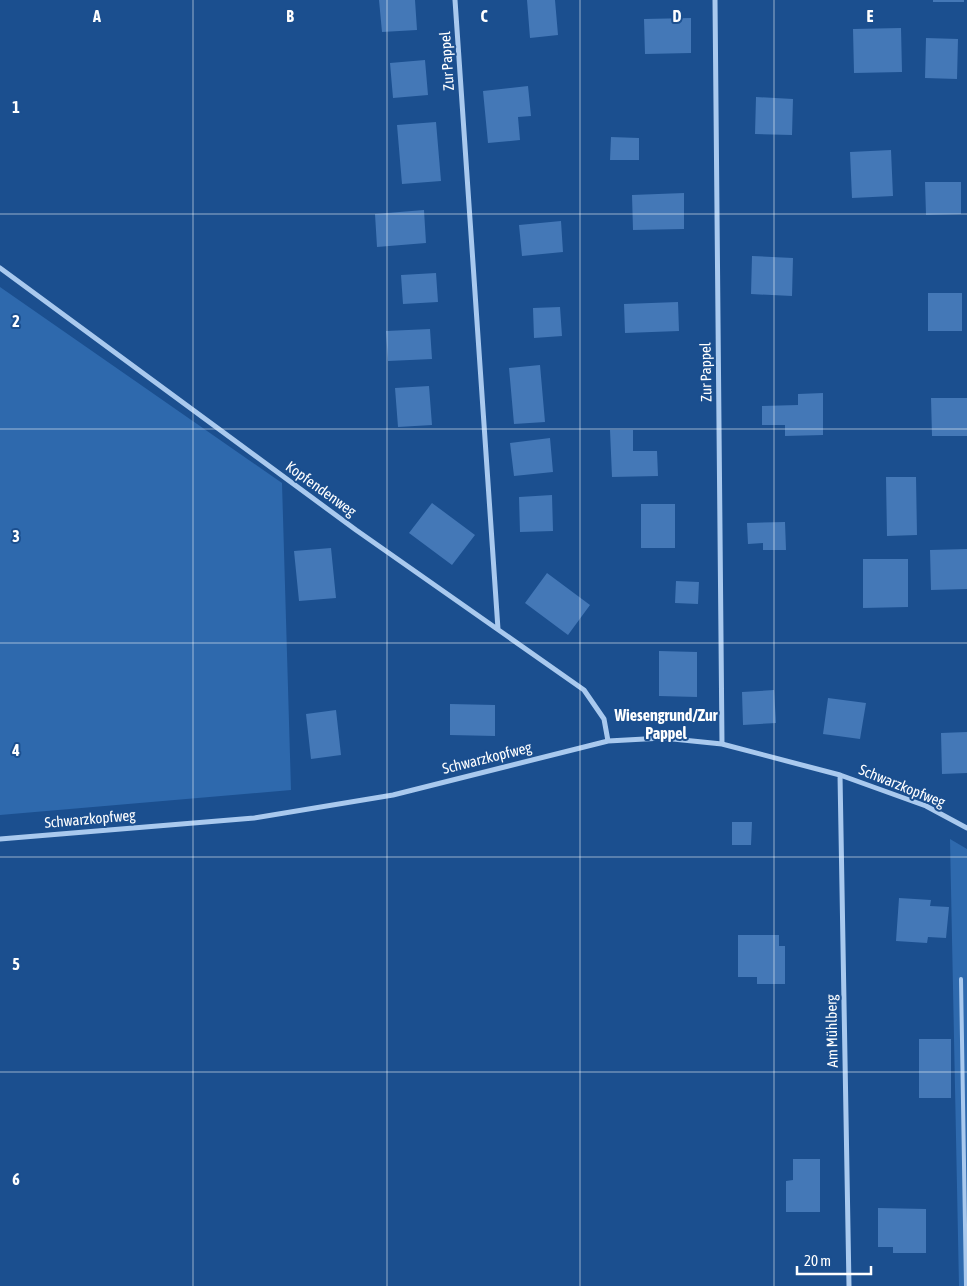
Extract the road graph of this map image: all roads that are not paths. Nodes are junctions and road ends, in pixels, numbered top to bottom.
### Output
1 (455, 0) edge
2 (715, 0) edge
3 (0, 268) edge
4 (498, 629) junction
5 (608, 741) junction
6 (722, 744) junction
7 (840, 775) junction
8 (967, 828) edge
9 (0, 839) edge
10 (961, 979) dead end
11 (965, 1093) edge
12 (849, 1286) edge
13 (966, 1286) edge

1 - 4 street, Zur Pappel
2 - 6 street, Zur Pappel
3 - 4 street, Kopfendenweg
4 - 5 street, Kopfendenweg
5 - 6 street, Schwarzkopfweg
5 - 9 street, Schwarzkopfweg
6 - 7 street, Schwarzkopfweg
7 - 8 street, Schwarzkopfweg
7 - 12 street, Am Mühlberg
10 - 11 lane
11 - 13 lane

